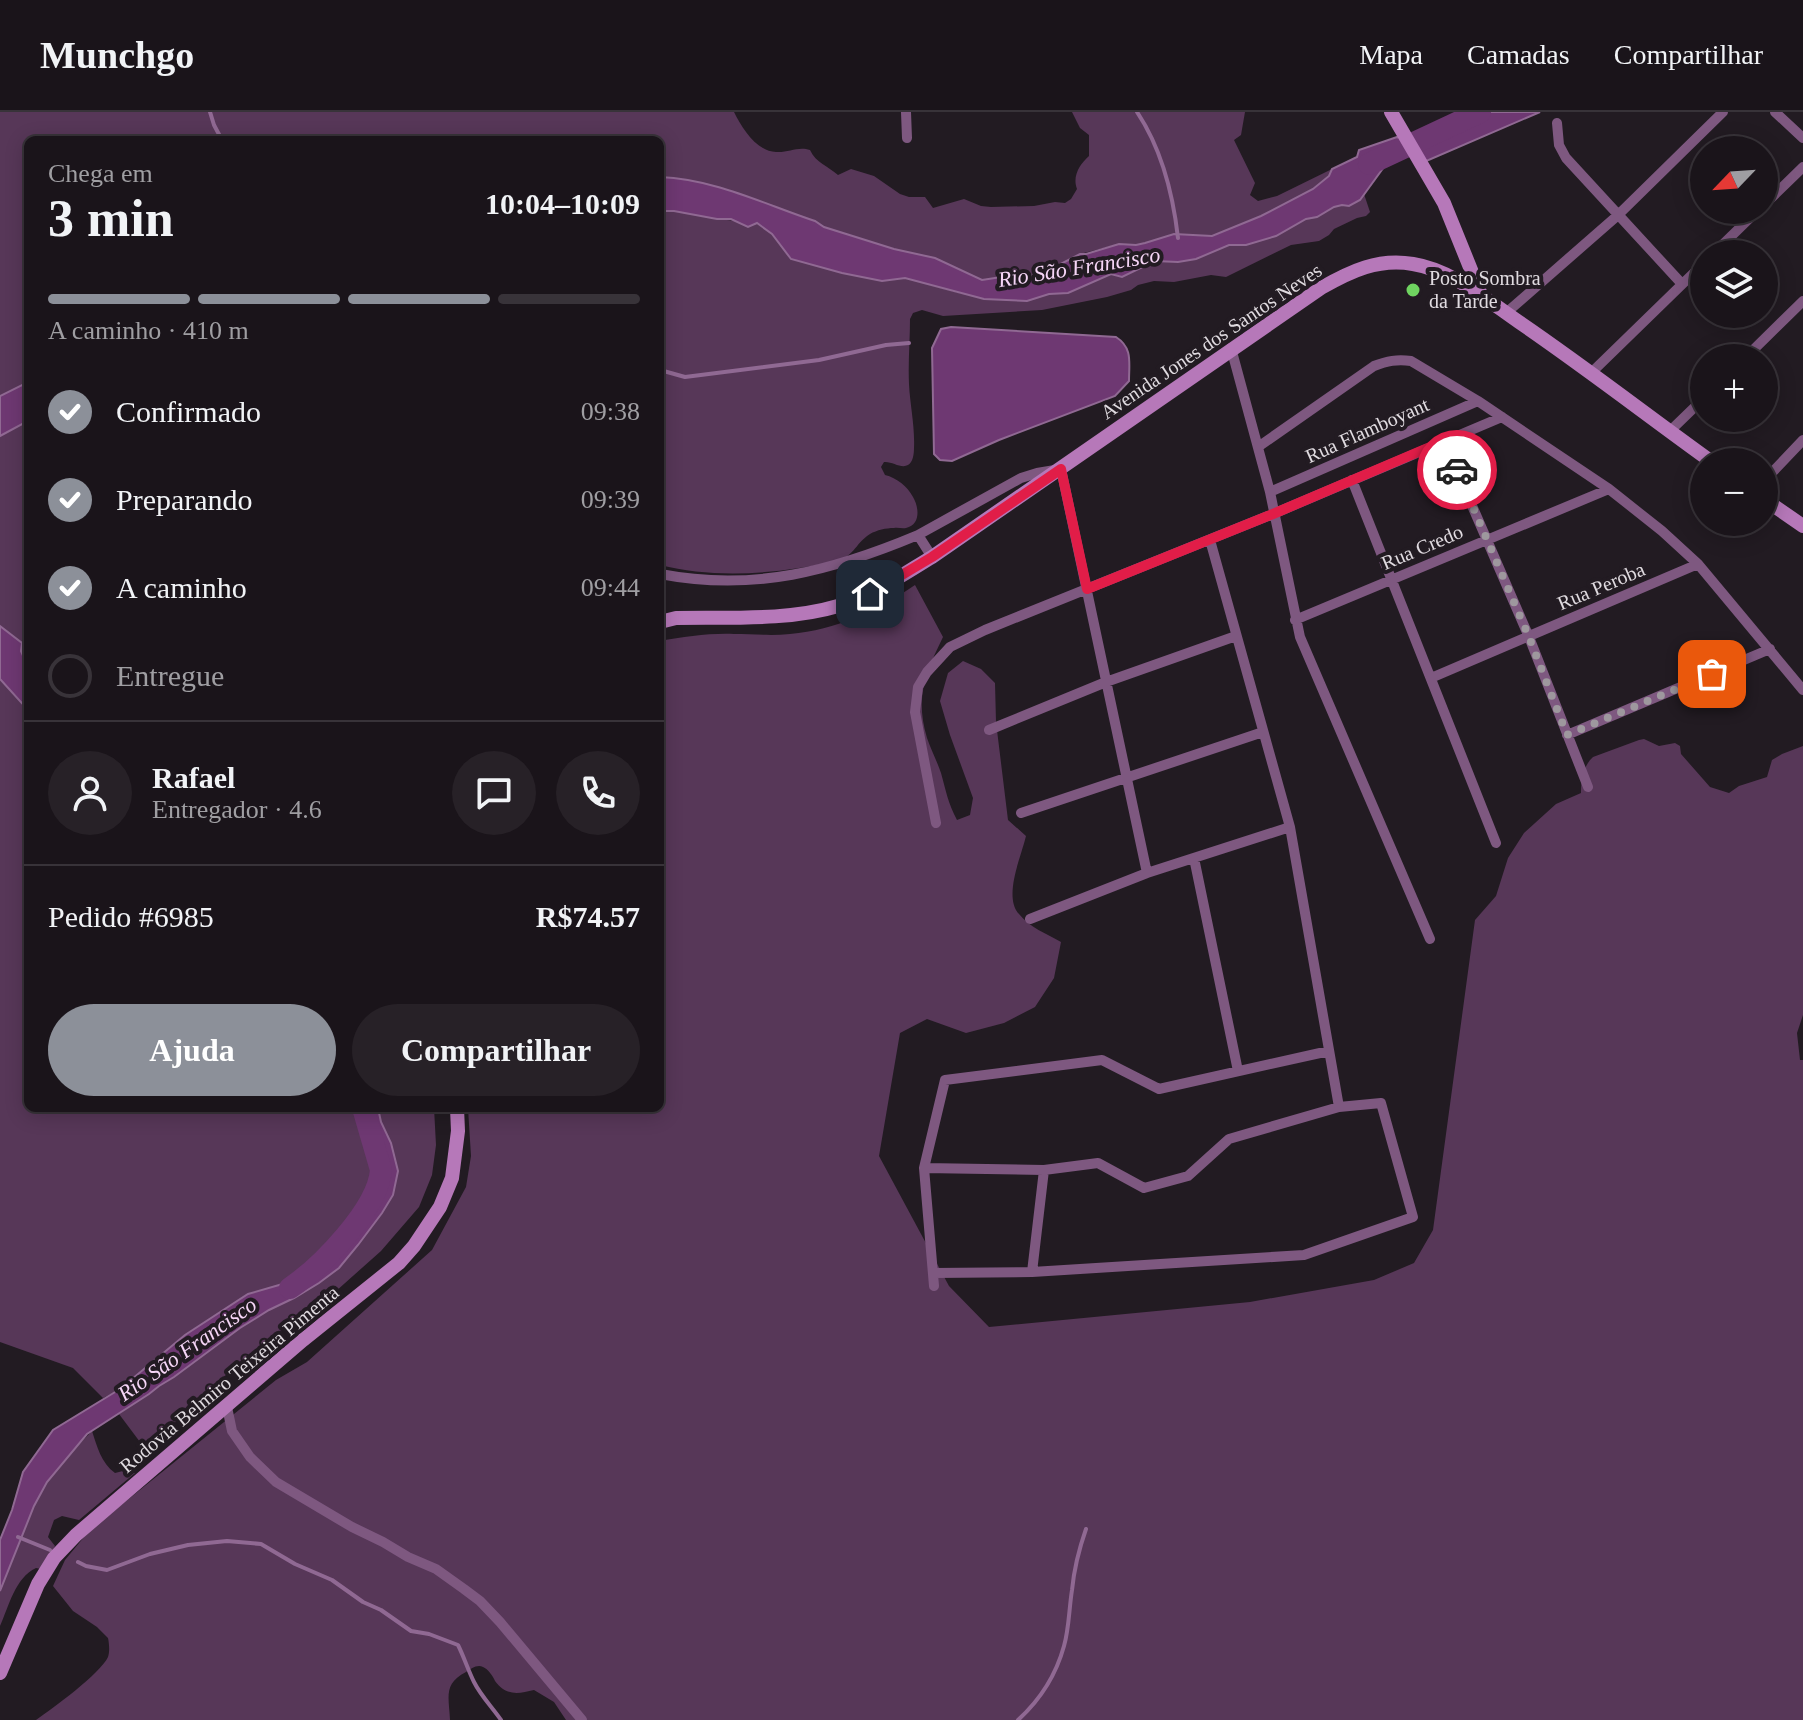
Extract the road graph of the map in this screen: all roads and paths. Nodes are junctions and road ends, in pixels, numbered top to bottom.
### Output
1 (906, 112) edge
2 (1391, 112) edge
3 (1723, 112) edge
4 (1775, 112) edge
5 (1557, 123) dead end
6 (907, 138) dead end
7 (1803, 138) edge
8 (1803, 167) edge
9 (1778, 191) edge
10 (1617, 216) junction
11 (1744, 224) edge
12 (1727, 240) edge
13 (1690, 276) edge
14 (1682, 284) junction
15 (1482, 297) junction
16 (1803, 301) edge
17 (1506, 313) junction
18 (1759, 344) edge
19 (1231, 348) junction
20 (1591, 373) junction
21 (1478, 401) junction
22 (1690, 412) edge
23 (1502, 417) junction
24 (1670, 431) junction
25 (1803, 440) edge
26 (1444, 441) junction
27 (1258, 447) junction
28 (1693, 448) edge
29 (1778, 466) edge
30 (1061, 469) junction
31 (1352, 480) junction
32 (1609, 489) junction
33 (1270, 492) junction
34 (1778, 509) edge
35 (1273, 514) junction
36 (1803, 526) edge
37 (918, 535) junction
38 (1487, 539) junction
39 (1210, 540) junction
40 (932, 557) junction
41 (1698, 564) junction
42 (664, 575) edge
43 (1393, 579) junction
44 (1087, 589) junction
45 (1295, 620) junction
46 (664, 621) edge
47 (1236, 636) junction
48 (1529, 637) junction
49 (1770, 649) junction
50 (1431, 678) junction
51 (1106, 682) junction
52 (1803, 690) edge
53 (989, 730) dead end
54 (1263, 732) junction
55 (1567, 735) junction
56 (1126, 778) junction
57 (1588, 787) dead end
58 (1021, 813) dead end
59 (936, 823) dead end
60 (1290, 827) junction
61 (1496, 843) dead end
62 (1194, 858) junction
63 (1147, 873) junction
64 (1030, 919) dead end
65 (1430, 939) dead end
66 (1329, 1051) junction
67 (1238, 1071) junction
68 (1339, 1107) junction
69 (457, 1112) edge
70 (924, 1168) junction
71 (1044, 1170) junction
72 (1032, 1272) junction
73 (933, 1273) junction
74 (934, 1286) dead end
75 (227, 1407) junction
76 (0, 1673) edge
77 (582, 1720) edge

1 - 6 street
2 - 15 main road
3 - 10 street
4 - 7 street
5 - 10 street
8 - 9 street
10 - 14 street
10 - 17 street
11 - 12 street
13 - 14 street
14 - 20 street
15 - 17 main road, Avenida Jones dos Santos Neves
15 - 19 main road, Avenida Jones dos Santos Neves
16 - 18 street
17 - 20 main road, Avenida Jones dos Santos Neves
19 - 27 street
19 - 30 main road, Avenida Jones dos Santos Neves
20 - 24 main road, Avenida Jones dos Santos Neves
21 - 23 street
21 - 27 street
21 - 33 street, Rua Flamboyant
22 - 24 street
23 - 26 street
23 - 32 street
24 - 28 main road, Avenida Jones dos Santos Neves
25 - 29 street
26 - 31 street
26 - 38 street
27 - 33 street
30 - 37 street
30 - 40 main road
30 - 44 street
31 - 35 street
31 - 43 street
32 - 38 street, Rua Credo
32 - 41 street
33 - 35 street
34 - 36 main road
35 - 39 street
35 - 45 street
37 - 40 street
37 - 42 street
38 - 43 street, Rua Credo
38 - 48 street
39 - 44 street
39 - 47 street
40 - 46 main road
41 - 48 street, Rua Peroba
41 - 49 street
43 - 45 street, Rua Credo
43 - 50 street
44 - 51 street
44 - 59 street
45 - 65 street
47 - 51 street
47 - 54 street
48 - 50 street, Rua Peroba
48 - 55 street
49 - 52 street
49 - 55 street
50 - 61 street
51 - 53 street
51 - 56 street
54 - 56 street
54 - 60 street
55 - 57 street
56 - 58 street
56 - 63 street
60 - 62 street
60 - 66 street
62 - 63 street
62 - 67 street
63 - 64 street
66 - 67 street
66 - 68 street
67 - 70 street
68 - 71 street
68 - 72 street
69 - 75 main road, Rodovia Belmiro Teixeira Pimenta
70 - 71 street
70 - 73 street
71 - 72 street
72 - 73 street
73 - 74 street
75 - 76 main road, Rodovia Belmiro Teixeira Pimenta
75 - 77 street

